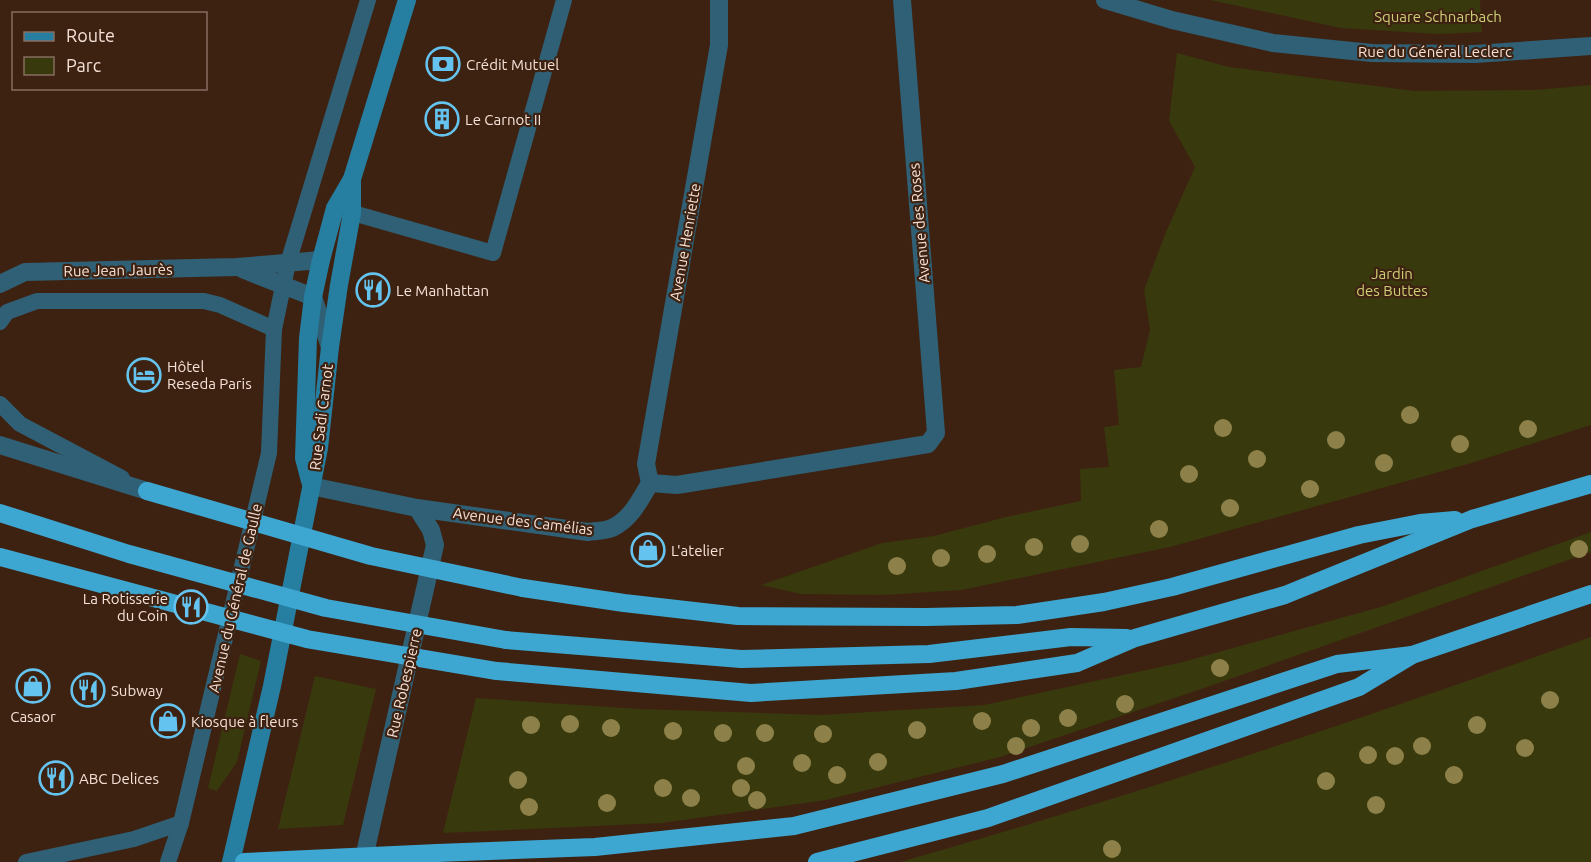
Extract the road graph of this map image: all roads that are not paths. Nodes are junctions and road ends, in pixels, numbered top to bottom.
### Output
1 (368, 0) edge
2 (407, 0) edge
3 (564, 0) edge
4 (720, 0) edge
5 (902, 0) edge
6 (1105, 0) edge
7 (1591, 46) edge
8 (344, 210) junction
9 (321, 260) junction
10 (288, 263) junction
11 (237, 267) junction
12 (0, 284) edge
13 (282, 285) junction
14 (313, 297) junction
15 (0, 322) edge
16 (274, 329) junction
17 (330, 347) junction
18 (0, 404) edge
19 (0, 444) edge
20 (650, 483) junction
21 (1591, 484) edge
22 (311, 486) junction
23 (147, 491) junction
24 (417, 508) junction
25 (0, 513) edge
26 (1472, 519) junction
27 (0, 557) edge
28 (1591, 594) edge
29 (1135, 638) junction
30 (1412, 655) junction
31 (181, 823) junction
32 (26, 862) edge
33 (168, 862) edge
34 (231, 862) edge
35 (244, 862) edge
36 (363, 862) edge
37 (817, 862) edge

1 - 10 lane
2 - 8 street, Rue Sadi Carnot
3 - 8 lane
4 - 20 street, Avenue Henriette
5 - 20 street, Avenue des Roses
6 - 7 street, Rue du Général Leclerc
8 - 9 street, Rue Sadi Carnot
8 - 17 street, Rue Sadi Carnot
9 - 10 street, Rue Jean Jaurès
9 - 14 street, Rue Sadi Carnot
10 - 11 street, Rue Jean Jaurès
10 - 13 lane
11 - 12 street, Rue Jean Jaurès
11 - 13 street, Rue Jean Jaurès
13 - 14 street, Rue Jean Jaurès
13 - 16 lane
14 - 17 street
14 - 22 street, Rue Sadi Carnot
15 - 16 lane
16 - 31 lane, Avenue du Général de Gaulle
17 - 22 street, Rue Sadi Carnot
18 - 23 lane
19 - 23 street
20 - 24 street, Avenue des Camélias
21 - 26 highway
22 - 24 street, Avenue des Camélias
22 - 34 street
23 - 26 highway, bridge
24 - 36 street, Rue Robespierre
25 - 29 highway, bridge
26 - 29 highway
27 - 29 highway, bridge
28 - 30 highway
30 - 35 highway, bridge
30 - 37 highway
31 - 32 lane
31 - 33 lane, Avenue du Général de Gaulle

